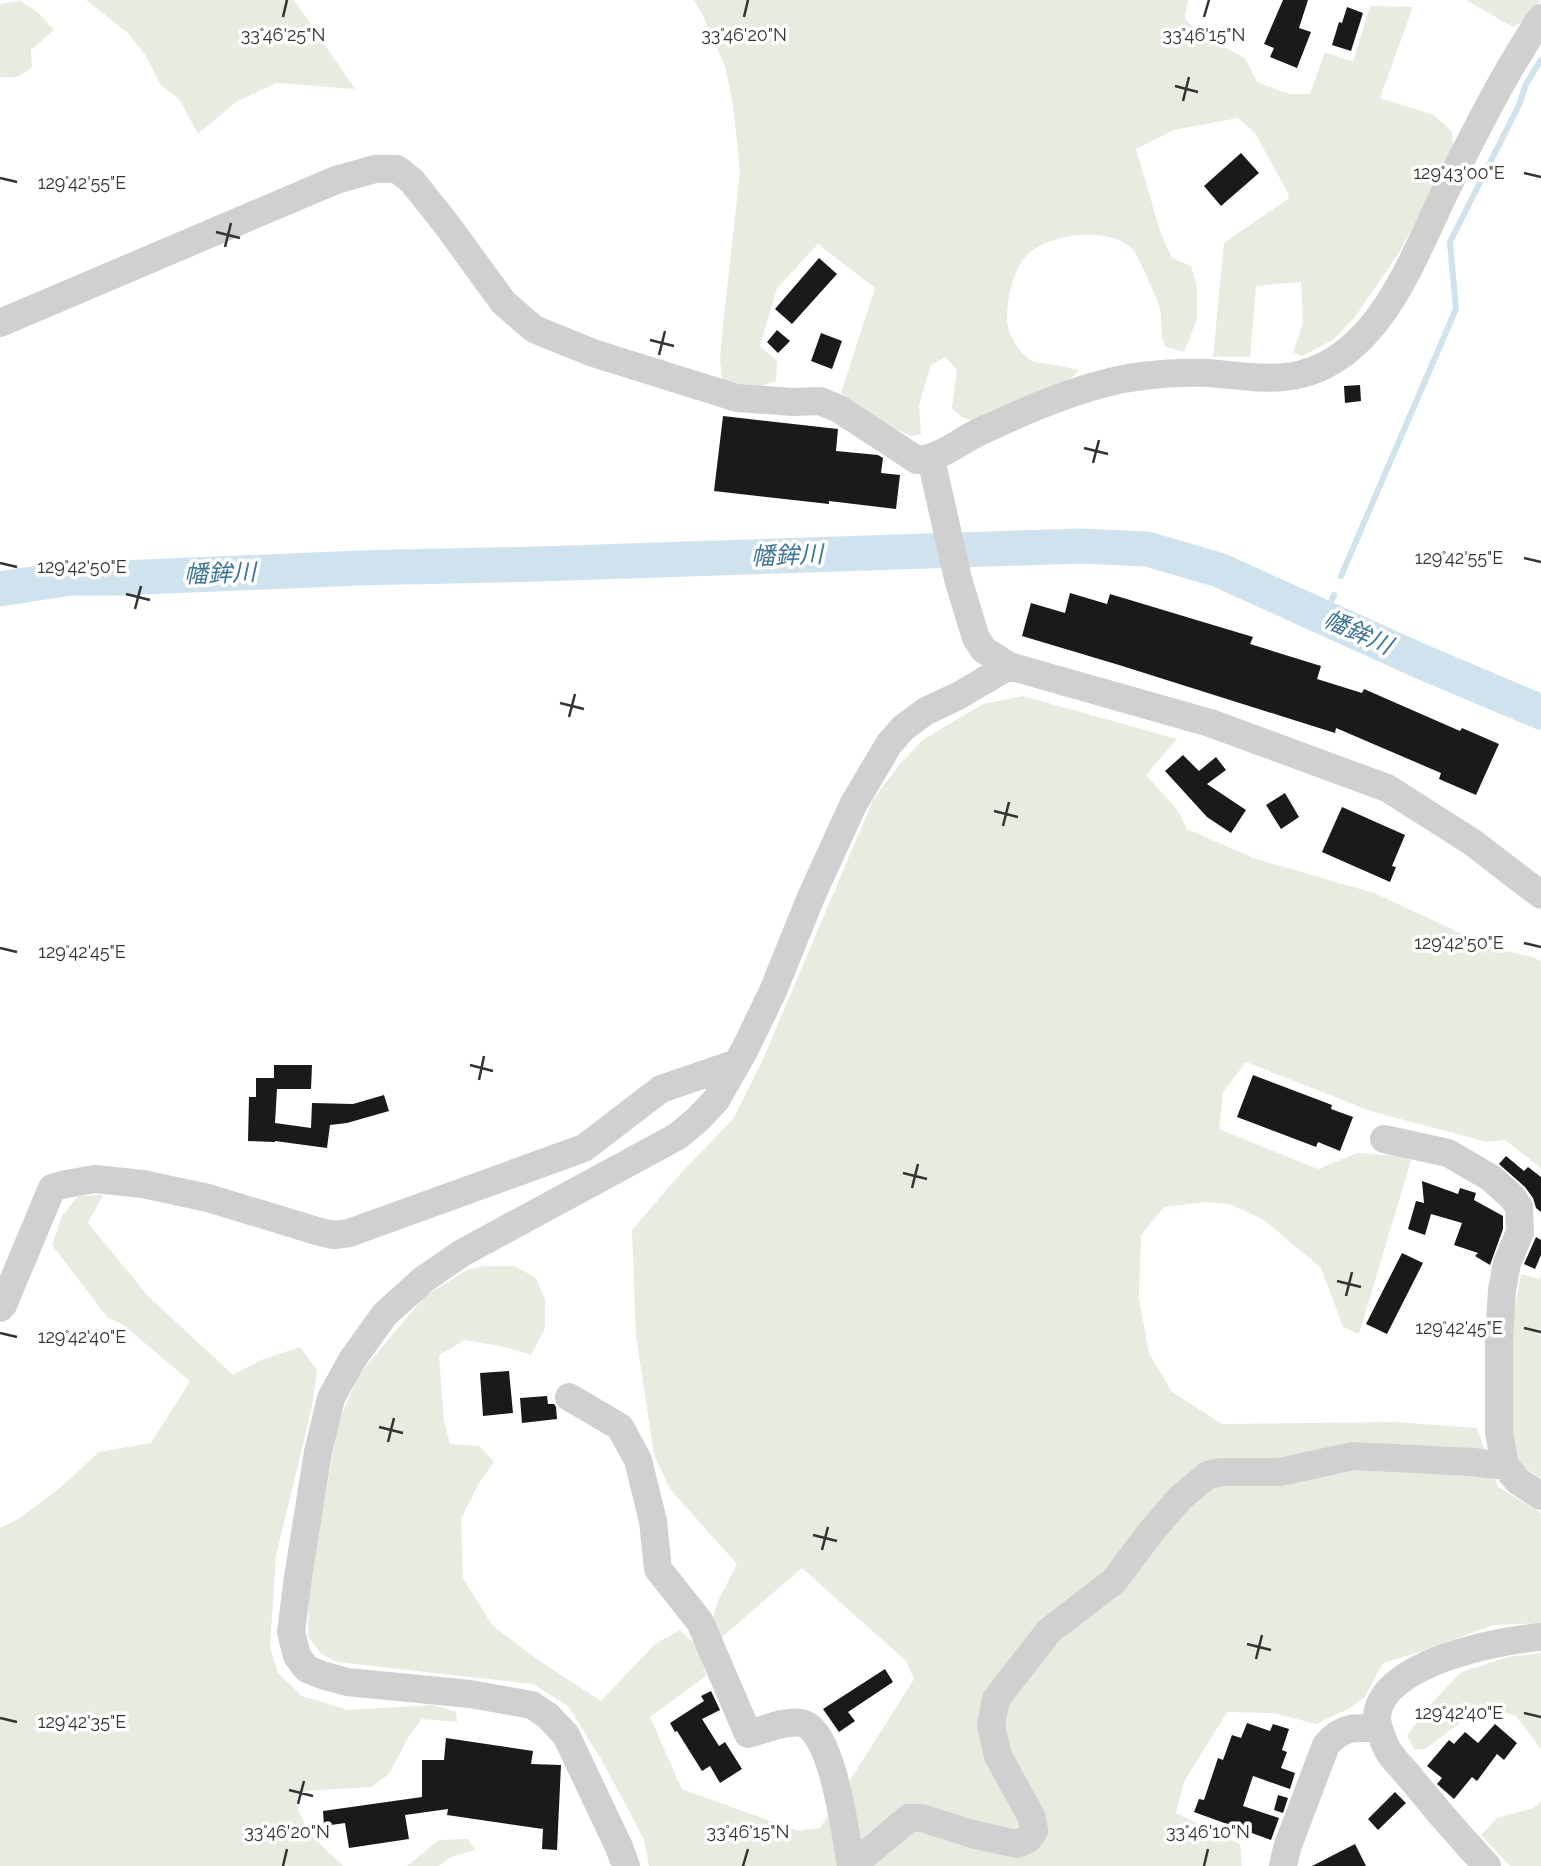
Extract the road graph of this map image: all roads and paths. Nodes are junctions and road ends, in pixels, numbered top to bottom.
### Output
1 (1541, 18) edge
2 (0, 323) edge
3 (931, 459) junction
4 (1009, 666) junction
5 (1541, 895) edge
6 (737, 1063) junction
7 (1384, 1139) dead end
8 (0, 1308) edge
9 (569, 1397) dead end
10 (1504, 1466) junction
11 (1541, 1496) edge
12 (1541, 1637) edge
13 (1379, 1729) junction
14 (626, 1866) edge
15 (851, 1866) edge
16 (1283, 1866) edge
17 (1487, 1866) edge

1 - 3 street
2 - 3 street
3 - 4 street
4 - 5 street
4 - 6 street
6 - 8 street
6 - 14 street
7 - 10 street
9 - 15 street
10 - 11 street
10 - 15 street
12 - 13 street
13 - 16 street
13 - 17 street

